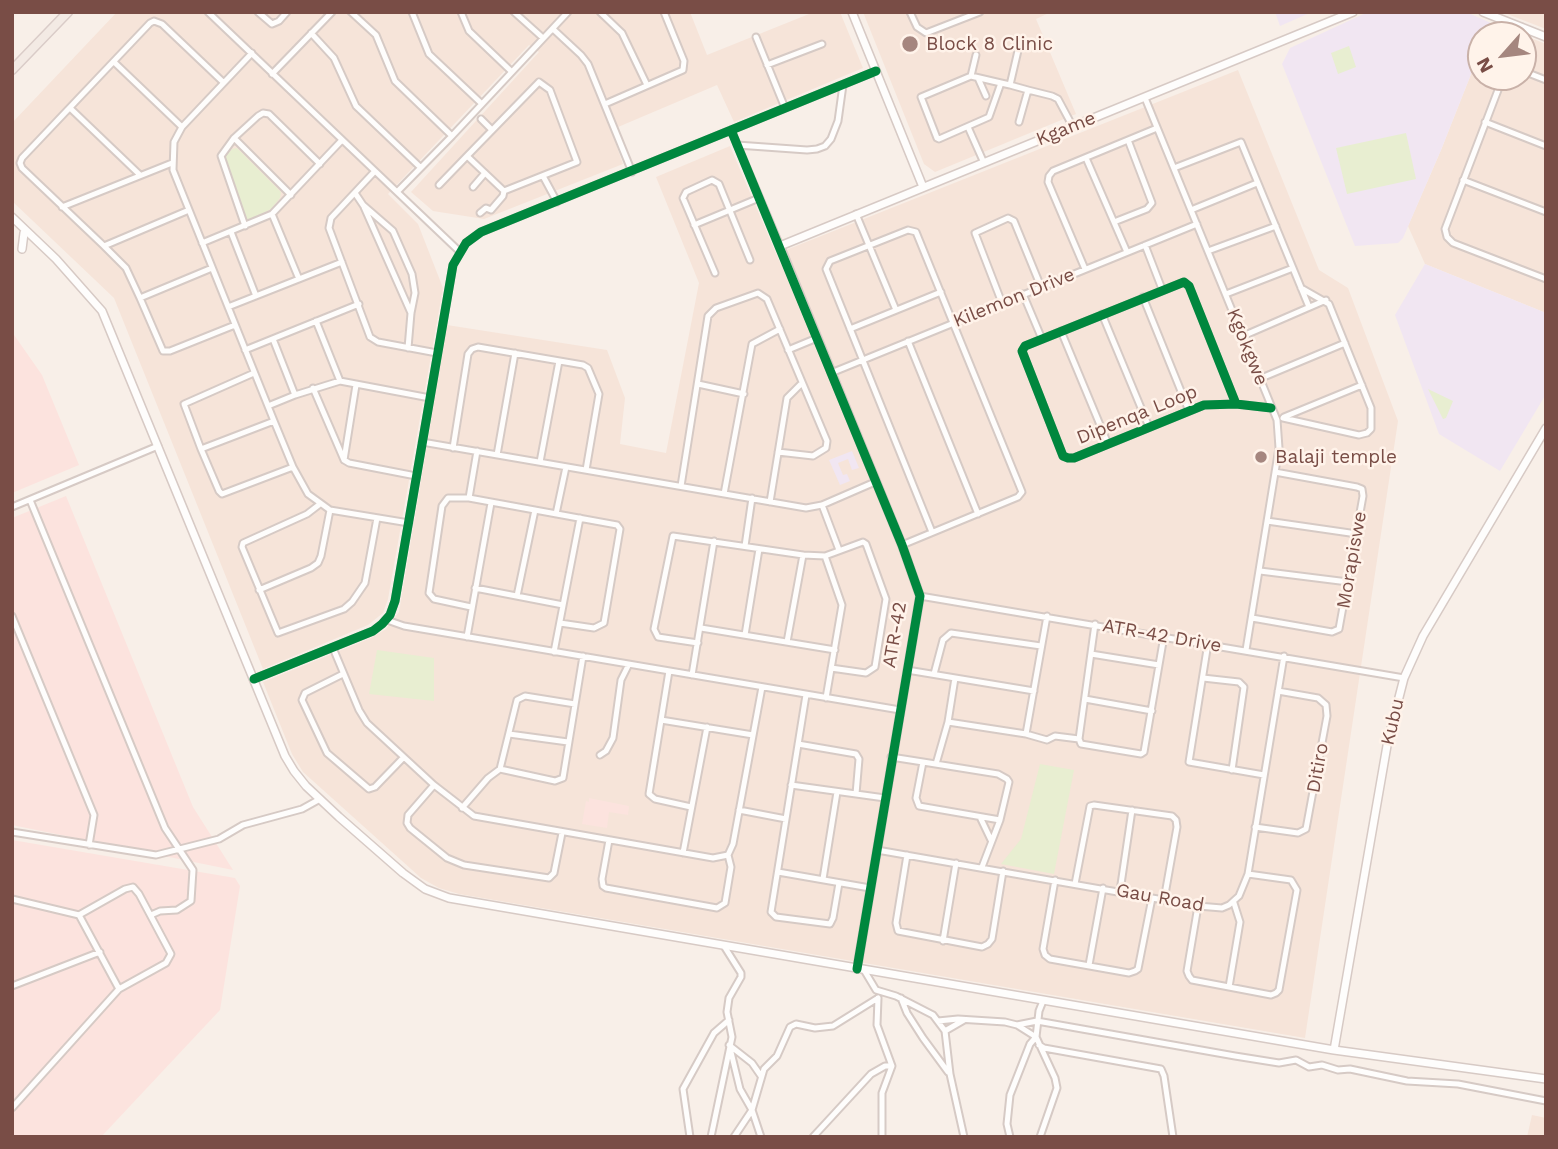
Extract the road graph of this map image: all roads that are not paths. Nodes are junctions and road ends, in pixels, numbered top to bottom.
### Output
1 (68, 12) edge
2 (208, 12) edge
3 (258, 12) edge
4 (287, 12) edge
5 (351, 12) edge
6 (412, 12) edge
7 (461, 12) edge
8 (514, 12) edge
9 (568, 12) edge
10 (600, 12) edge
11 (664, 12) edge
12 (852, 12) edge
13 (910, 12) edge
14 (957, 12) edge
15 (980, 12) edge
16 (1353, 12) edge
17 (1483, 12) edge
18 (327, 14) edge
19 (961, 20) junction
20 (1501, 21) edge
21 (553, 29) junction
22 (311, 33) junction
23 (756, 37) dead end
24 (543, 38) junction
25 (1020, 42) dead end
26 (822, 44) dead end
27 (251, 53) junction
28 (976, 55) dead end
29 (114, 62) junction
30 (768, 65) junction
31 (12, 70) edge
32 (876, 71) junction
33 (512, 72) junction
34 (272, 74) junction
35 (974, 77) junction
36 (223, 82) junction
37 (1001, 83) junction
38 (647, 85) junction
39 (844, 85) junction
40 (1010, 86) junction
41 (1028, 90) junction
42 (1497, 91) edge
43 (986, 96) dead end
44 (1145, 98) junction
45 (482, 104) junction
46 (605, 104) junction
47 (70, 108) junction
48 (785, 108) junction
49 (481, 119) dead end
50 (1018, 122) dead end
51 (1485, 122) junction
52 (182, 127) junction
53 (968, 127) junction
54 (1073, 127) junction
55 (1157, 128) junction
56 (492, 130) junction
57 (731, 130) junction
58 (452, 136) junction
59 (234, 138) junction
60 (342, 140) junction
61 (1128, 140) junction
62 (737, 145) junction
63 (1546, 146) edge
64 (467, 156) junction
65 (1086, 158) junction
66 (172, 163) junction
67 (984, 163) junction
68 (320, 164) junction
69 (420, 167) junction
70 (1174, 169) junction
71 (375, 171) junction
72 (632, 172) junction
73 (485, 173) junction
74 (140, 175) junction
75 (543, 176) junction
76 (1463, 180) junction
77 (1257, 183) junction
78 (439, 185) dead end
79 (473, 187) dead end
80 (923, 187) junction
81 (504, 191) junction
82 (397, 192) junction
83 (355, 193) junction
84 (291, 195) junction
85 (759, 198) junction
86 (557, 202) junction
87 (363, 205) junction
88 (62, 207) junction
89 (189, 210) junction
90 (731, 210) junction
91 (1191, 210) junction
92 (1546, 212) edge
93 (480, 213) dead end
94 (272, 214) junction
95 (856, 214) junction
96 (12, 217) edge
97 (1114, 222) junction
98 (12, 223) edge
99 (1197, 224) junction
100 (694, 225) junction
101 (245, 226) junction
102 (1276, 226) junction
103 (231, 232) junction
104 (24, 233) junction
105 (202, 243) junction
106 (36, 245) junction
107 (1145, 245) junction
108 (104, 246) junction
109 (780, 246) junction
110 (870, 246) junction
111 (459, 251) junction
112 (1208, 251) junction
113 (1127, 252) junction
114 (750, 260) dead end
115 (342, 262) junction
116 (59, 265) junction
117 (212, 268) junction
118 (1293, 268) junction
119 (1085, 269) junction
120 (715, 273) dead end
121 (299, 279) junction
122 (1546, 279) edge
123 (1041, 287) junction
124 (1301, 288) junction
125 (1162, 289) junction
126 (941, 292) junction
127 (1023, 294) junction
128 (1226, 294) junction
129 (256, 296) junction
130 (1143, 297) junction
131 (140, 298) junction
132 (1326, 300) junction
133 (1002, 303) junction
134 (359, 304) junction
135 (228, 307) junction
136 (1309, 307) junction
137 (896, 310) junction
138 (411, 313) junction
139 (1102, 314) junction
140 (316, 321) junction
141 (953, 323) junction
142 (235, 325) junction
143 (780, 329) junction
144 (850, 329) junction
145 (1061, 331) junction
146 (1242, 336) junction
147 (817, 338) junction
148 (273, 339) junction
149 (1042, 339) junction
150 (908, 341) junction
151 (1345, 343) junction
152 (408, 348) junction
153 (245, 350) junction
154 (788, 350) junction
155 (437, 353) junction
156 (515, 354) junction
157 (863, 360) junction
158 (559, 362) junction
159 (254, 373) junction
160 (831, 373) junction
161 (1259, 379) junction
162 (340, 381) junction
163 (802, 383) junction
164 (698, 384) junction
165 (356, 385) junction
166 (1362, 385) junction
167 (313, 388) junction
168 (744, 394) junction
169 (295, 395) junction
170 (430, 398) junction
171 (1236, 404) junction
172 (268, 406) junction
173 (1271, 408) junction
174 (1189, 411) junction
175 (1280, 419) junction
176 (274, 421) junction
177 (1149, 427) junction
178 (1546, 428) edge
179 (422, 442) junction
180 (1108, 444) junction
181 (158, 446) junction
182 (453, 447) junction
183 (201, 449) junction
184 (477, 452) junction
185 (778, 452) junction
186 (497, 455) junction
187 (344, 460) junction
188 (540, 462) junction
189 (293, 467) junction
190 (566, 467) junction
191 (586, 470) junction
192 (1275, 472) junction
193 (416, 477) junction
194 (876, 482) junction
195 (681, 486) junction
196 (724, 494) junction
197 (469, 498) junction
198 (752, 498) junction
199 (30, 500) junction
200 (770, 502) junction
201 (491, 503) junction
202 (320, 504) junction
203 (822, 505) junction
204 (12, 507) edge
205 (330, 510) junction
206 (535, 510) junction
207 (556, 514) junction
208 (978, 514) junction
209 (377, 517) junction
210 (580, 518) junction
211 (1268, 521) junction
212 (409, 523) junction
213 (933, 532) junction
214 (1357, 534) junction
215 (714, 541) junction
216 (902, 545) junction
217 (745, 546) junction
218 (759, 549) junction
219 (839, 550) junction
220 (803, 555) junction
221 (825, 556) junction
222 (1260, 571) junction
223 (1348, 582) junction
224 (475, 588) junction
225 (259, 590) junction
226 (517, 596) junction
227 (920, 596) junction
228 (563, 605) junction
229 (471, 607) junction
230 (12, 616) edge
231 (1047, 616) junction
232 (1252, 618) junction
233 (387, 620) junction
234 (560, 623) junction
235 (1095, 624) junction
236 (701, 628) junction
237 (745, 635) junction
238 (1164, 636) junction
239 (467, 637) junction
240 (787, 642) junction
241 (698, 643) junction
242 (1208, 643) junction
243 (1041, 646) junction
244 (333, 648) junction
245 (835, 650) junction
246 (1246, 650) junction
247 (554, 652) junction
248 (1091, 654) junction
249 (583, 656) junction
250 (1284, 656) junction
251 (629, 664) junction
252 (1158, 665) junction
253 (831, 668) junction
254 (907, 670) junction
255 (669, 671) junction
256 (343, 674) junction
257 (692, 674) junction
258 (934, 674) junction
259 (955, 678) junction
260 (1203, 678) junction
261 (1404, 678) junction
262 (254, 679) junction
263 (762, 687) junction
264 (1034, 691) junction
265 (1278, 691) junction
266 (806, 695) junction
267 (826, 698) junction
268 (1085, 699) junction
269 (575, 704) junction
270 (900, 710) junction
271 (1152, 710) junction
272 (661, 720) junction
273 (948, 722) junction
274 (707, 727) junction
275 (509, 734) junction
276 (1026, 734) junction
277 (753, 735) junction
278 (1079, 739) junction
279 (568, 742) junction
280 (798, 744) junction
281 (600, 755) dead end
282 (891, 757) junction
283 (402, 758) junction
284 (923, 762) junction
285 (936, 764) junction
286 (500, 769) junction
287 (1232, 770) junction
288 (1264, 775) junction
289 (434, 785) junction
290 (791, 785) junction
291 (837, 792) junction
292 (856, 794) junction
293 (885, 797) junction
294 (320, 799) junction
295 (691, 807) junction
296 (462, 808) junction
297 (739, 810) junction
298 (1132, 810) junction
299 (980, 817) junction
300 (786, 819) junction
301 (1000, 820) junction
302 (1255, 827) junction
303 (12, 832) edge
304 (562, 833) junction
305 (609, 840) junction
306 (991, 840) junction
307 (89, 845) junction
308 (178, 850) junction
309 (877, 850) junction
310 (683, 853) junction
311 (728, 855) junction
312 (907, 855) junction
313 (956, 863) junction
314 (982, 867) junction
315 (1003, 871) junction
316 (778, 872) junction
317 (1248, 874) junction
318 (823, 879) junction
319 (1055, 880) junction
320 (839, 883) junction
321 (1076, 884) junction
322 (870, 888) junction
323 (1103, 888) junction
324 (1119, 891) junction
325 (1152, 898) junction
326 (12, 899) edge
327 (1164, 900) junction
328 (1234, 903) junction
329 (1198, 906) junction
330 (79, 915) junction
331 (151, 915) junction
332 (943, 940) junction
333 (724, 946) junction
334 (100, 952) junction
335 (1089, 965) junction
336 (860, 970) junction
337 (12, 986) edge
338 (1229, 987) junction
339 (119, 989) junction
340 (876, 990) junction
341 (900, 998) junction
342 (878, 999) junction
343 (1043, 1000) junction
344 (729, 1020) junction
345 (964, 1020) junction
346 (938, 1021) junction
347 (1037, 1021) junction
348 (1017, 1025) junction
349 (945, 1031) junction
350 (1337, 1034) junction
351 (1036, 1037) junction
352 (729, 1045) junction
353 (1039, 1045) junction
354 (1334, 1050) junction
355 (1350, 1052) junction
356 (892, 1066) junction
357 (950, 1074) junction
358 (761, 1076) junction
359 (1546, 1079) edge
360 (1546, 1101) edge
361 (12, 1108) edge
362 (752, 1110) junction
363 (740, 1129) junction
364 (690, 1137) edge
365 (711, 1137) edge
366 (733, 1137) edge
367 (741, 1137) edge
368 (761, 1137) edge
369 (813, 1137) edge
370 (882, 1137) edge
371 (964, 1137) edge
372 (1010, 1137) edge
373 (1040, 1137) edge
374 (1173, 1137) edge

1 - 31 main road
2 - 27 street
3 - 4 street
5 - 58 street
6 - 45 street
7 - 33 street
8 - 24 street
9 - 21 street
10 - 38 street
11 - 38 street
12 - 32 main road
13 - 19 street
14 - 19 street
15 - 19 street
16 - 44 main road, Kgame
17 - 20 main road
18 - 22 street
21 - 24 street
21 - 46 street
22 - 34 street
22 - 69 street
23 - 30 street
24 - 33 street
25 - 40 street
26 - 30 street
27 - 34 street
27 - 36 street
28 - 35 street
29 - 36 street
29 - 47 street
29 - 52 street
30 - 48 street
32 - 39 street
32 - 80 main road
33 - 45 street
34 - 60 street
35 - 37 street
35 - 43 street
35 - 53 street
36 - 52 street
37 - 40 street
37 - 53 street
38 - 46 street
39 - 48 street
39 - 62 street
40 - 41 street
41 - 50 street
41 - 54 street
42 - 51 street
44 - 54 main road, Kgame
44 - 55 street, Kgokgwe
45 - 58 street
46 - 72 street
47 - 74 street
47 - 88 street
48 - 57 street
49 - 56 street
51 - 63 street
51 - 76 street
52 - 66 street
53 - 67 street
54 - 67 main road, Kgame
55 - 61 street
55 - 70 street, Kgokgwe
56 - 64 street
56 - 75 street
57 - 62 street
57 - 72 street
58 - 69 street
59 - 68 street
59 - 84 street
59 - 101 street
60 - 68 street
60 - 71 street
61 - 65 street
61 - 97 street
62 - 85 street
64 - 73 street
64 - 78 street
65 - 97 street
65 - 119 street
66 - 74 street
66 - 89 street
67 - 80 main road, Kgame
68 - 84 street
69 - 82 street
70 - 77 street
70 - 91 street, Kgokgwe
71 - 82 street
71 - 83 street
72 - 86 street
73 - 79 street
73 - 81 street
74 - 88 street
75 - 81 street
75 - 86 street
76 - 92 street
76 - 122 street
77 - 91 street
77 - 102 street
80 - 95 main road, Kgame
81 - 93 street
82 - 111 street
83 - 87 street
83 - 115 street
84 - 94 street
85 - 90 street
85 - 109 street
86 - 111 street
87 - 138 street
87 - 138 street
88 - 108 street
89 - 105 street
89 - 108 street
90 - 100 street
90 - 100 street
90 - 114 street
91 - 99 street, Kgokgwe
94 - 101 street
94 - 121 street
95 - 109 main road, Kgame
95 - 110 street
96 - 116 main road
97 - 113 street
98 - 104 main road
99 - 107 street, Kilemon Drive
99 - 112 street, Kgokgwe
100 - 120 street
101 - 103 street
102 - 112 street
102 - 118 street
103 - 105 street
103 - 129 street
104 - 106 main road
104 - 106 main road
105 - 117 street
106 - 116 main road
107 - 113 street, Kilemon Drive
107 - 125 street
108 - 131 street
109 - 147 main road, ATR-42
110 - 126 street
110 - 137 street
110 - 144 street
111 - 155 street
112 - 128 street, Kgokgwe
113 - 119 street, Kilemon Drive
115 - 121 street
115 - 134 street
116 - 181 main road
117 - 131 street
117 - 135 street
118 - 124 street
118 - 128 street
119 - 123 street, Kilemon Drive
121 - 129 street
123 - 127 street, Kilemon Drive
123 - 133 street
124 - 132 street
124 - 136 street
125 - 130 street, Dipenqa Loop
125 - 171 street, Dipenqa Loop
126 - 137 street
126 - 141 street
127 - 133 street, Kilemon Drive
127 - 149 street
128 - 146 street, Kgokgwe
129 - 135 street
130 - 139 street, Dipenqa Loop
130 - 174 street
131 - 142 street
132 - 136 street
132 - 151 street
133 - 141 street, Kilemon Drive
134 - 140 street
134 - 152 street
135 - 142 street
136 - 146 street
137 - 144 street
138 - 152 street
139 - 145 street, Dipenqa Loop
139 - 177 street
140 - 148 street
140 - 162 street
141 - 150 street, Kilemon Drive
141 - 208 street
142 - 153 street
143 - 154 street
143 - 164 street
143 - 168 street
144 - 157 street
145 - 149 street, Dipenqa Loop
145 - 180 street
146 - 161 street, Kgokgwe
147 - 154 street
147 - 160 main road, ATR-42
148 - 153 street
148 - 169 street
149 - 180 street, Dipenqa Loop
150 - 157 street, Kilemon Drive
150 - 208 street
151 - 161 street
151 - 166 street
152 - 155 street
153 - 159 street
154 - 163 street
155 - 170 street
156 - 158 street
156 - 182 street
156 - 186 street
157 - 160 street, Kilemon Drive
157 - 213 street
158 - 188 street
158 - 191 street
159 - 172 street
159 - 183 street
160 - 194 main road, ATR-42
161 - 173 street, Kgokgwe
162 - 165 street
162 - 167 street
163 - 185 street
163 - 185 street
164 - 168 street
164 - 195 street
165 - 170 street
165 - 187 street
166 - 175 street
166 - 175 street
167 - 169 street
167 - 187 street
168 - 196 street
169 - 172 street
170 - 179 street
171 - 173 street
171 - 174 street, Dipenqa Loop
172 - 176 street
173 - 175 street, Kgokgwe
174 - 177 street, Dipenqa Loop
175 - 192 street, Kgokgwe
176 - 183 street
176 - 189 street
177 - 180 street, Dipenqa Loop
178 - 261 main road, Kubu
179 - 182 street
179 - 193 street
181 - 199 street
181 - 262 main road
182 - 184 street
183 - 189 street
184 - 186 street
184 - 197 street
185 - 200 street
186 - 188 street
187 - 193 street
188 - 190 street
189 - 202 street
190 - 191 street
190 - 207 street
191 - 195 street
192 - 211 street, Kgokgwe
192 - 214 street, Morapiswe
193 - 212 street
194 - 203 street
194 - 216 main road, ATR-42
195 - 196 street
196 - 198 street
197 - 201 street
197 - 229 street
198 - 200 street
198 - 217 street
199 - 204 street
199 - 308 street
200 - 203 street
201 - 206 street
201 - 224 street
202 - 205 street
202 - 225 street
203 - 219 street
205 - 209 street
205 - 225 street
206 - 207 street
206 - 226 street
207 - 210 street
208 - 213 street
209 - 212 street
209 - 225 street
210 - 228 street
210 - 234 street
211 - 214 street
211 - 222 street, Kgokgwe
212 - 233 street
213 - 216 street
214 - 223 street, Morapiswe
215 - 217 street
215 - 236 street
215 - 241 street
216 - 227 main road, ATR-42
217 - 218 street
218 - 220 street
218 - 237 street
219 - 221 street
219 - 253 street
220 - 221 street
220 - 240 street
221 - 245 street
222 - 223 street
222 - 232 street, Kgokgwe
223 - 232 street, Morapiswe
224 - 226 street
224 - 229 street
226 - 228 street
227 - 231 street, ATR-42 Drive
227 - 254 main road, ATR-42
228 - 234 street
229 - 239 street
230 - 307 street
231 - 235 street, ATR-42 Drive
231 - 243 street
232 - 246 street, Kgokgwe
233 - 239 street
233 - 244 street
234 - 247 street
235 - 238 street, ATR-42 Drive
235 - 248 street
236 - 237 street
236 - 241 street
237 - 240 street
238 - 242 street, ATR-42 Drive
238 - 252 street
239 - 247 street
240 - 245 street
241 - 257 street
242 - 246 street, ATR-42 Drive
242 - 260 street
243 - 258 street
243 - 264 street
244 - 256 street
244 - 262 street
245 - 253 street
246 - 250 street, ATR-42 Drive
247 - 249 street
248 - 252 street
248 - 268 street
249 - 251 street
249 - 269 street
250 - 261 street, ATR-42 Drive
250 - 265 street, Gau Road
251 - 255 street
251 - 281 street
252 - 271 street
253 - 267 street
254 - 258 street
254 - 270 main road, ATR-42
255 - 257 street
255 - 272 street
256 - 283 street
256 - 283 street
257 - 263 street
258 - 259 street
259 - 264 street
259 - 273 street
260 - 287 street
260 - 287 street
261 - 350 main road, Kubu
262 - 294 main road
263 - 266 street
263 - 277 street
264 - 276 street
265 - 288 street, Gau Road
265 - 302 street, Ditiro
266 - 267 street
266 - 280 street
267 - 270 street
268 - 271 street
268 - 278 street
269 - 275 street
269 - 279 street
270 - 282 main road, ATR-42
271 - 278 street
272 - 274 street
272 - 295 street
273 - 276 street
273 - 285 street
274 - 277 street
274 - 295 street
275 - 279 street
275 - 286 street
276 - 278 street
277 - 297 street
279 - 286 street
280 - 290 street
280 - 292 street
282 - 284 street
282 - 293 main road, ATR-42
283 - 289 street
284 - 285 street
284 - 299 street
285 - 301 street
286 - 296 street
287 - 288 street
288 - 302 street, Gau Road
289 - 296 street
289 - 304 street
290 - 291 street
290 - 300 street
291 - 292 street
291 - 318 street
292 - 293 street
293 - 309 main road, ATR-42
294 - 308 street
294 - 333 main road
295 - 310 street
296 - 304 street
297 - 300 street
297 - 311 street
298 - 321 street
298 - 324 street
298 - 327 street
299 - 301 street
299 - 306 street
300 - 316 street
301 - 306 street
302 - 317 street, Gau Road
303 - 307 street
304 - 305 street
305 - 310 street
305 - 311 street
306 - 314 street
307 - 308 street
308 - 331 street
309 - 312 street, Gau Road
309 - 322 main road, ATR-42
310 - 311 street
312 - 313 street, Gau Road
312 - 332 street
313 - 314 street, Gau Road
313 - 332 street
314 - 315 street, Gau Road
315 - 319 street, Gau Road
315 - 332 street
316 - 318 street
316 - 320 street
317 - 328 street, Gau Road
317 - 338 street
318 - 320 street
319 - 321 street, Gau Road
319 - 335 street
320 - 322 street
321 - 323 street, Gau Road
322 - 336 main road, ATR-42
323 - 324 street, Gau Road
323 - 335 street
324 - 325 street, Gau Road
325 - 327 street, Gau Road
325 - 335 street
326 - 330 street
327 - 329 street, Gau Road
328 - 329 street, Gau Road
328 - 338 street
329 - 338 street
330 - 331 street
330 - 334 street
331 - 339 street
333 - 336 main road
333 - 344 street
334 - 337 street
334 - 339 street
336 - 340 street
336 - 343 main road
339 - 361 street
340 - 341 street
340 - 342 street
341 - 346 street
341 - 357 street
342 - 356 street
342 - 358 street
343 - 347 street
343 - 354 main road
344 - 352 street
344 - 364 street
345 - 346 street
345 - 348 street
345 - 349 street
346 - 349 street
347 - 348 street
347 - 351 street
347 - 360 street
348 - 351 street
349 - 357 street
350 - 354 main road, Kubu
350 - 355 main road
351 - 353 street
351 - 372 street
352 - 358 street
352 - 362 street
352 - 365 street
353 - 373 street
353 - 374 street
354 - 355 main road
355 - 359 main road
356 - 369 street
356 - 370 street
357 - 371 street
358 - 362 street
362 - 363 street
362 - 368 street
363 - 366 street
363 - 367 street

